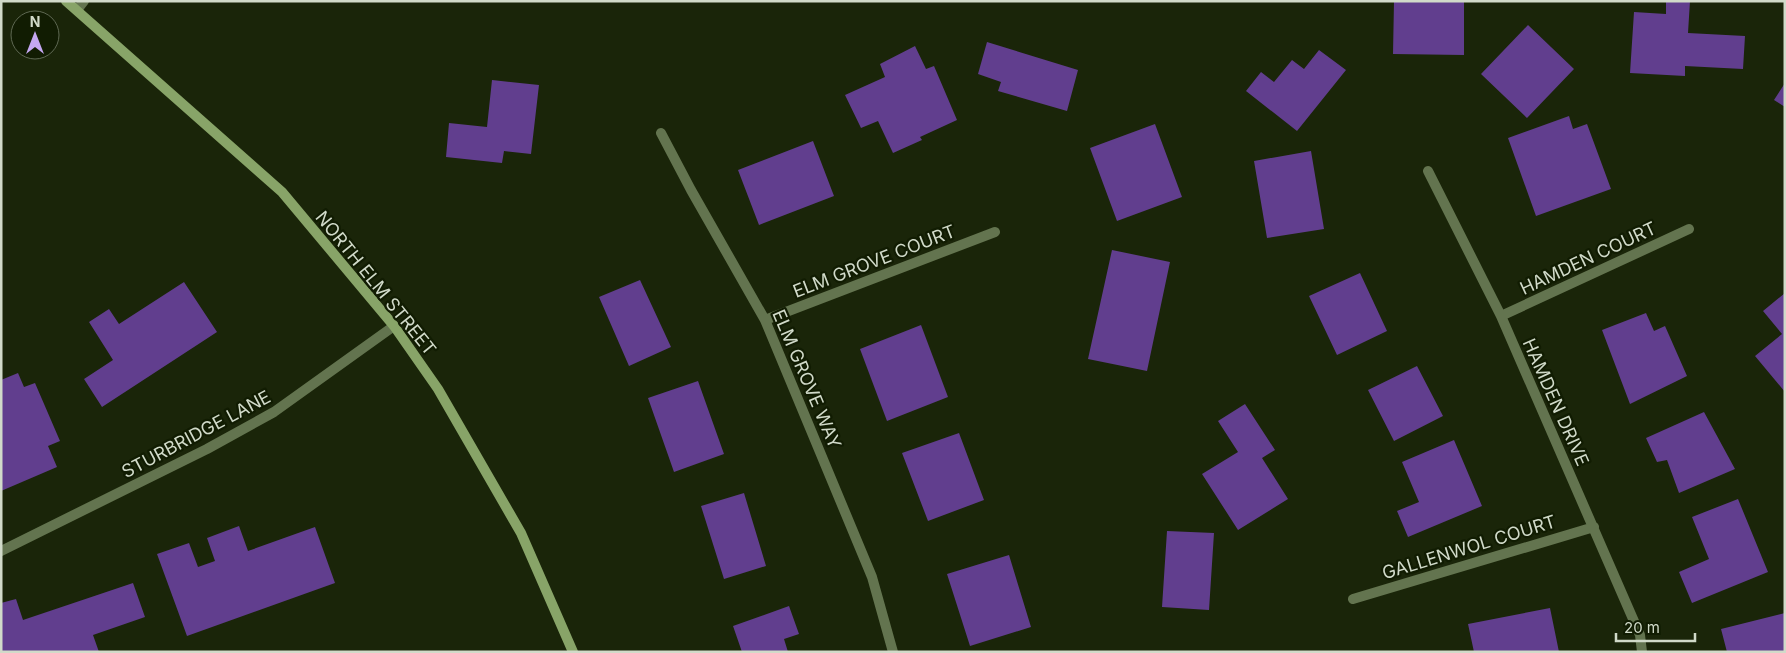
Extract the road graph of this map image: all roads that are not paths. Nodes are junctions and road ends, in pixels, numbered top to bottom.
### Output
1 (66, 1) edge
2 (84, 1) edge
3 (77, 10) junction
4 (661, 133) dead end
5 (1428, 171) dead end
6 (1689, 229) dead end
7 (995, 232) dead end
8 (1501, 316) junction
9 (765, 320) junction
10 (394, 326) junction
11 (1594, 527) junction
12 (1, 551) edge
13 (1353, 599) dead end
14 (574, 652) edge
15 (893, 652) edge
16 (1642, 652) edge

1 - 3 main road, NORTH ELM STREET
2 - 3 street
3 - 10 main road, NORTH ELM STREET
4 - 9 street, ELM GROVE WAY
5 - 8 street, HAMDEN DRIVE
6 - 8 street, HAMDEN COURT
7 - 9 street, ELM GROVE COURT
8 - 11 street, HAMDEN DRIVE
9 - 15 street, ELM GROVE WAY
10 - 12 street, STURBRIDGE LANE
10 - 14 main road, NORTH ELM STREET
11 - 13 street, GALLENWOL COURT
11 - 16 street, HAMDEN DRIVE

